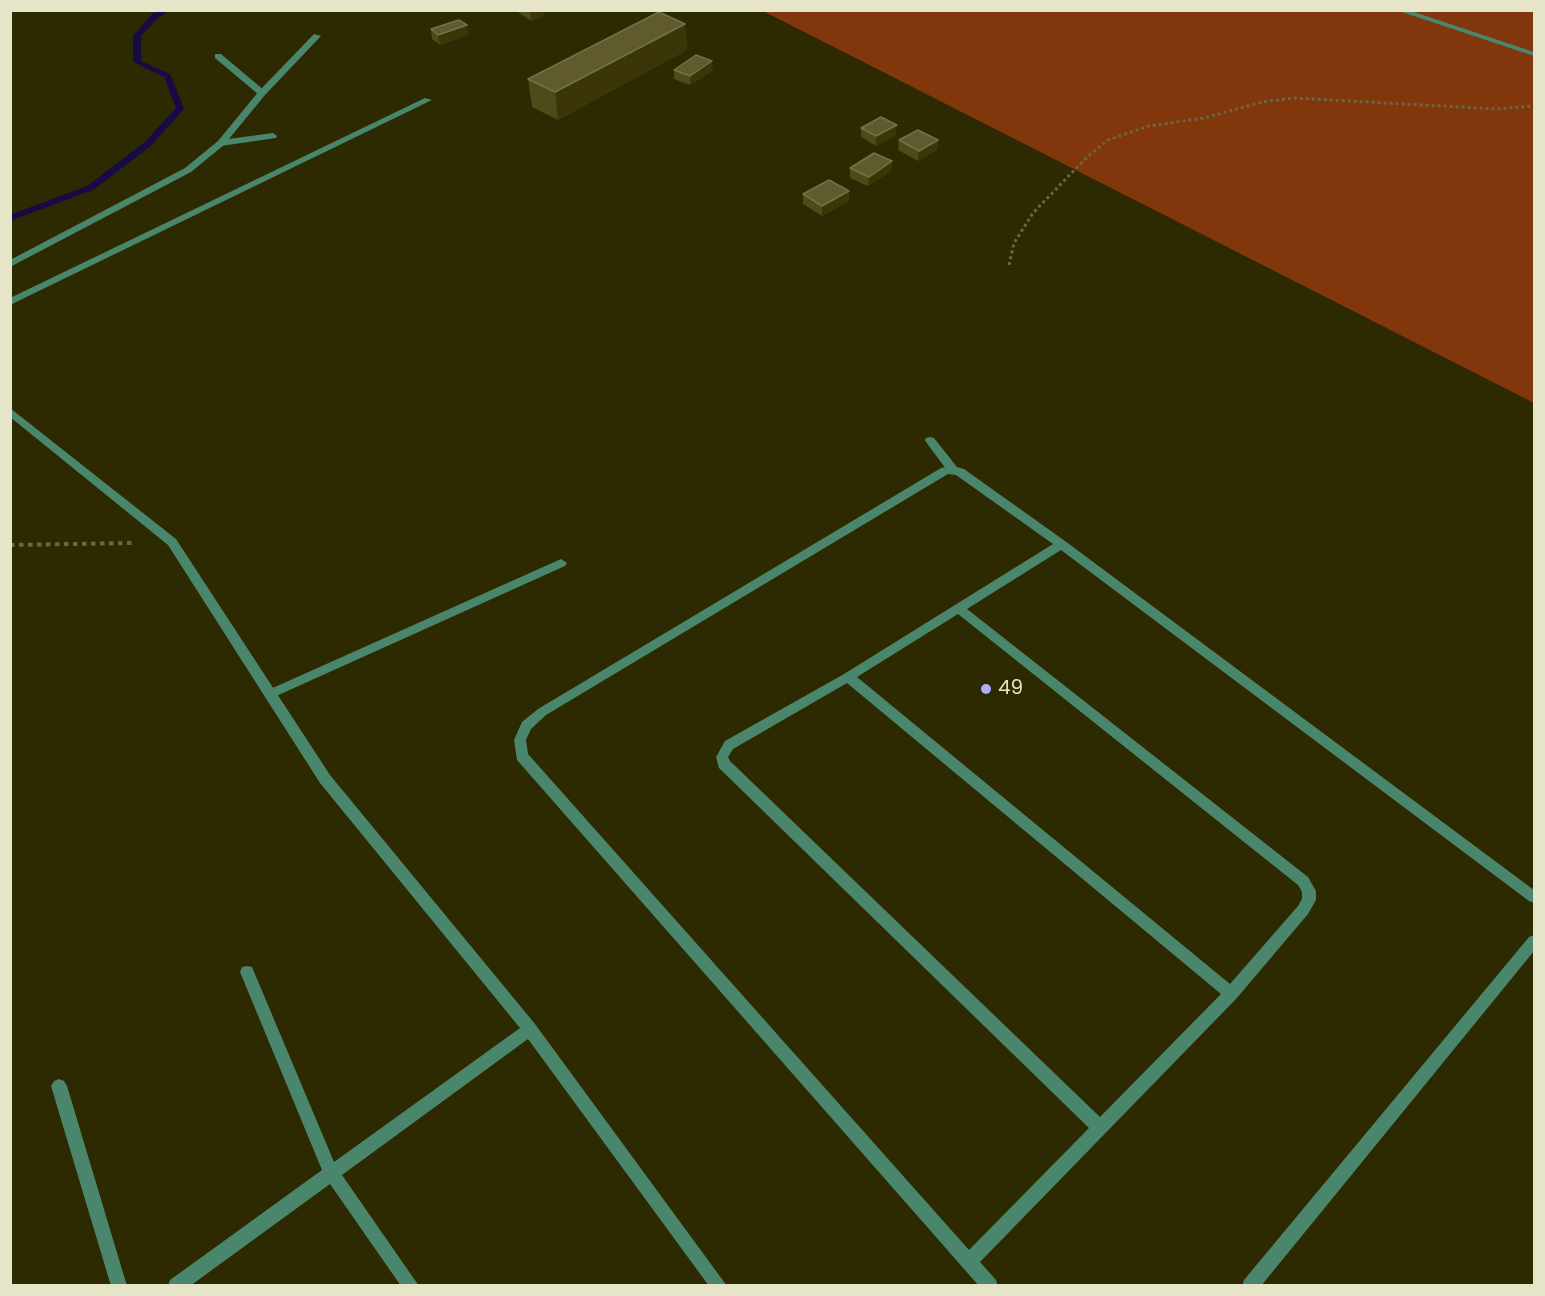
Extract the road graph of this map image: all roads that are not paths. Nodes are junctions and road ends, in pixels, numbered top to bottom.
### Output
1 (1399, 10) edge
2 (317, 36) dead end
3 (1534, 54) edge
4 (218, 57) dead end
5 (262, 93) junction
6 (428, 100) dead end
7 (273, 136) dead end
8 (221, 143) junction
9 (10, 264) edge
10 (10, 302) edge
11 (10, 411) edge
12 (930, 440) dead end
13 (954, 470) junction
14 (1061, 544) junction
15 (561, 563) dead end
16 (958, 608) junction
17 (848, 677) junction
18 (270, 694) junction
19 (1534, 897) edge
20 (1534, 941) edge
21 (247, 972) dead end
22 (1231, 994) junction
23 (530, 1029) junction
24 (59, 1086) dead end
25 (1100, 1128) junction
26 (331, 1172) junction
27 (969, 1262) junction
28 (119, 1286) edge
29 (176, 1286) edge
30 (411, 1286) edge
31 (719, 1286) edge
32 (990, 1286) edge
33 (1250, 1286) edge

1 - 3 street
2 - 5 street
4 - 5 street
5 - 8 street
6 - 10 street
7 - 8 street
8 - 9 street
11 - 18 street
12 - 13 street
13 - 14 street
13 - 27 street
14 - 16 street
14 - 19 street
15 - 18 street
16 - 17 street
16 - 22 street
17 - 22 street
17 - 25 street
18 - 23 street
20 - 33 street
21 - 26 street
22 - 25 street
23 - 26 street
23 - 31 street
24 - 28 street
25 - 27 street
26 - 29 street
26 - 30 street
27 - 32 street

